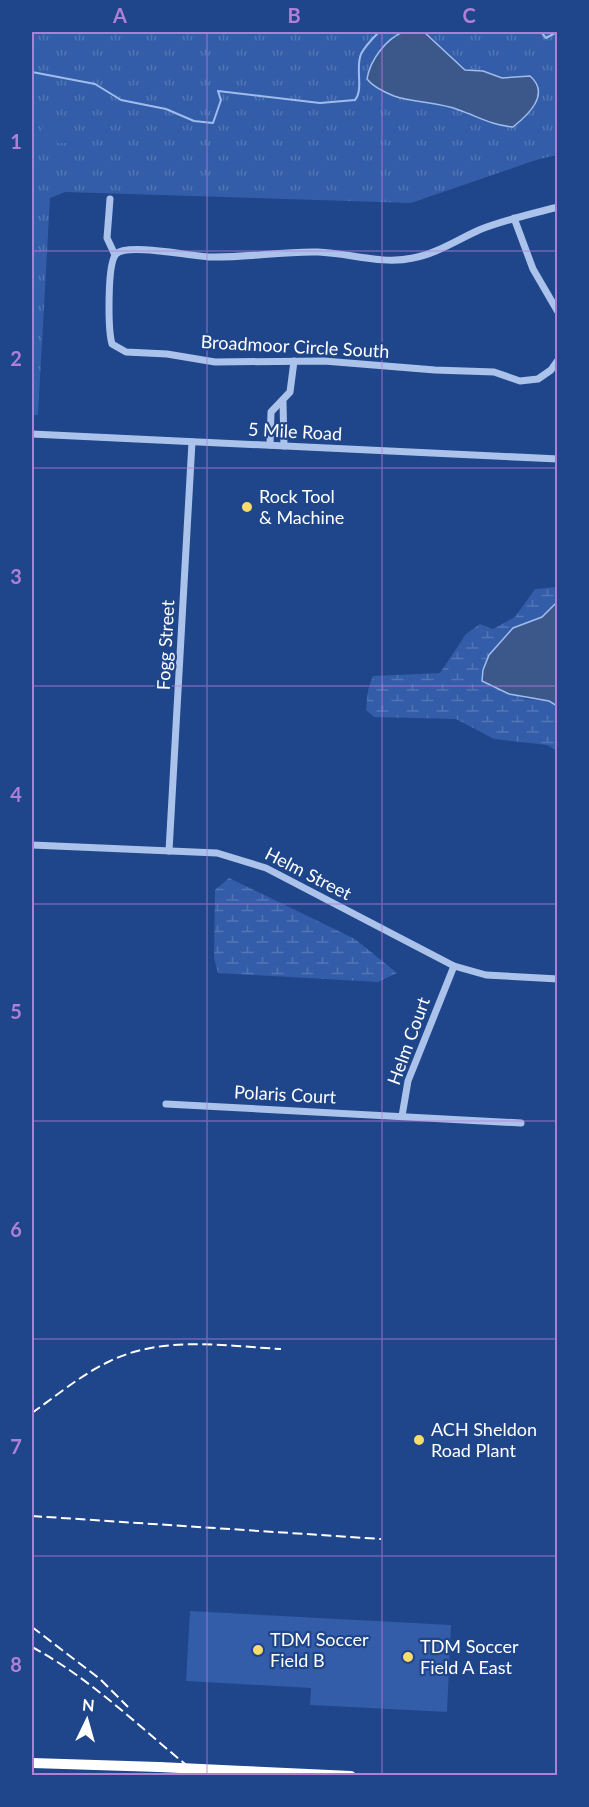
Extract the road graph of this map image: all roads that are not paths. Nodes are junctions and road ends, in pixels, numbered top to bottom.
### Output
1 (110, 199) dead end
2 (558, 207) edge
3 (514, 218) junction
4 (115, 255) junction
5 (558, 312) edge
6 (558, 360) edge
7 (294, 361) junction
8 (283, 402) junction
9 (32, 434) edge
10 (192, 442) junction
11 (270, 445) junction
12 (284, 446) junction
13 (558, 459) edge
14 (32, 844) edge
15 (169, 851) junction
16 (454, 966) junction
17 (558, 979) edge
18 (166, 1104) dead end
19 (402, 1116) junction
20 (521, 1123) dead end
21 (32, 1763) edge
22 (351, 1776) edge

1 - 4 street
2 - 3 street
3 - 4 street
3 - 5 street
4 - 7 street, Broadmoor Circle South
6 - 7 street, Broadmoor Circle South
7 - 8 street
8 - 11 street
8 - 12 street
9 - 10 street, 5 Mile Road
10 - 11 street, 5 Mile Road
10 - 15 street, Fogg Street
11 - 12 street, 5 Mile Road
12 - 13 street, 5 Mile Road
14 - 15 street, Helm Street
15 - 16 street, Helm Street
16 - 17 street, Helm Street
16 - 19 street, Helm Court
18 - 19 street, Polaris Court
19 - 20 street
21 - 22 highway, bridge

